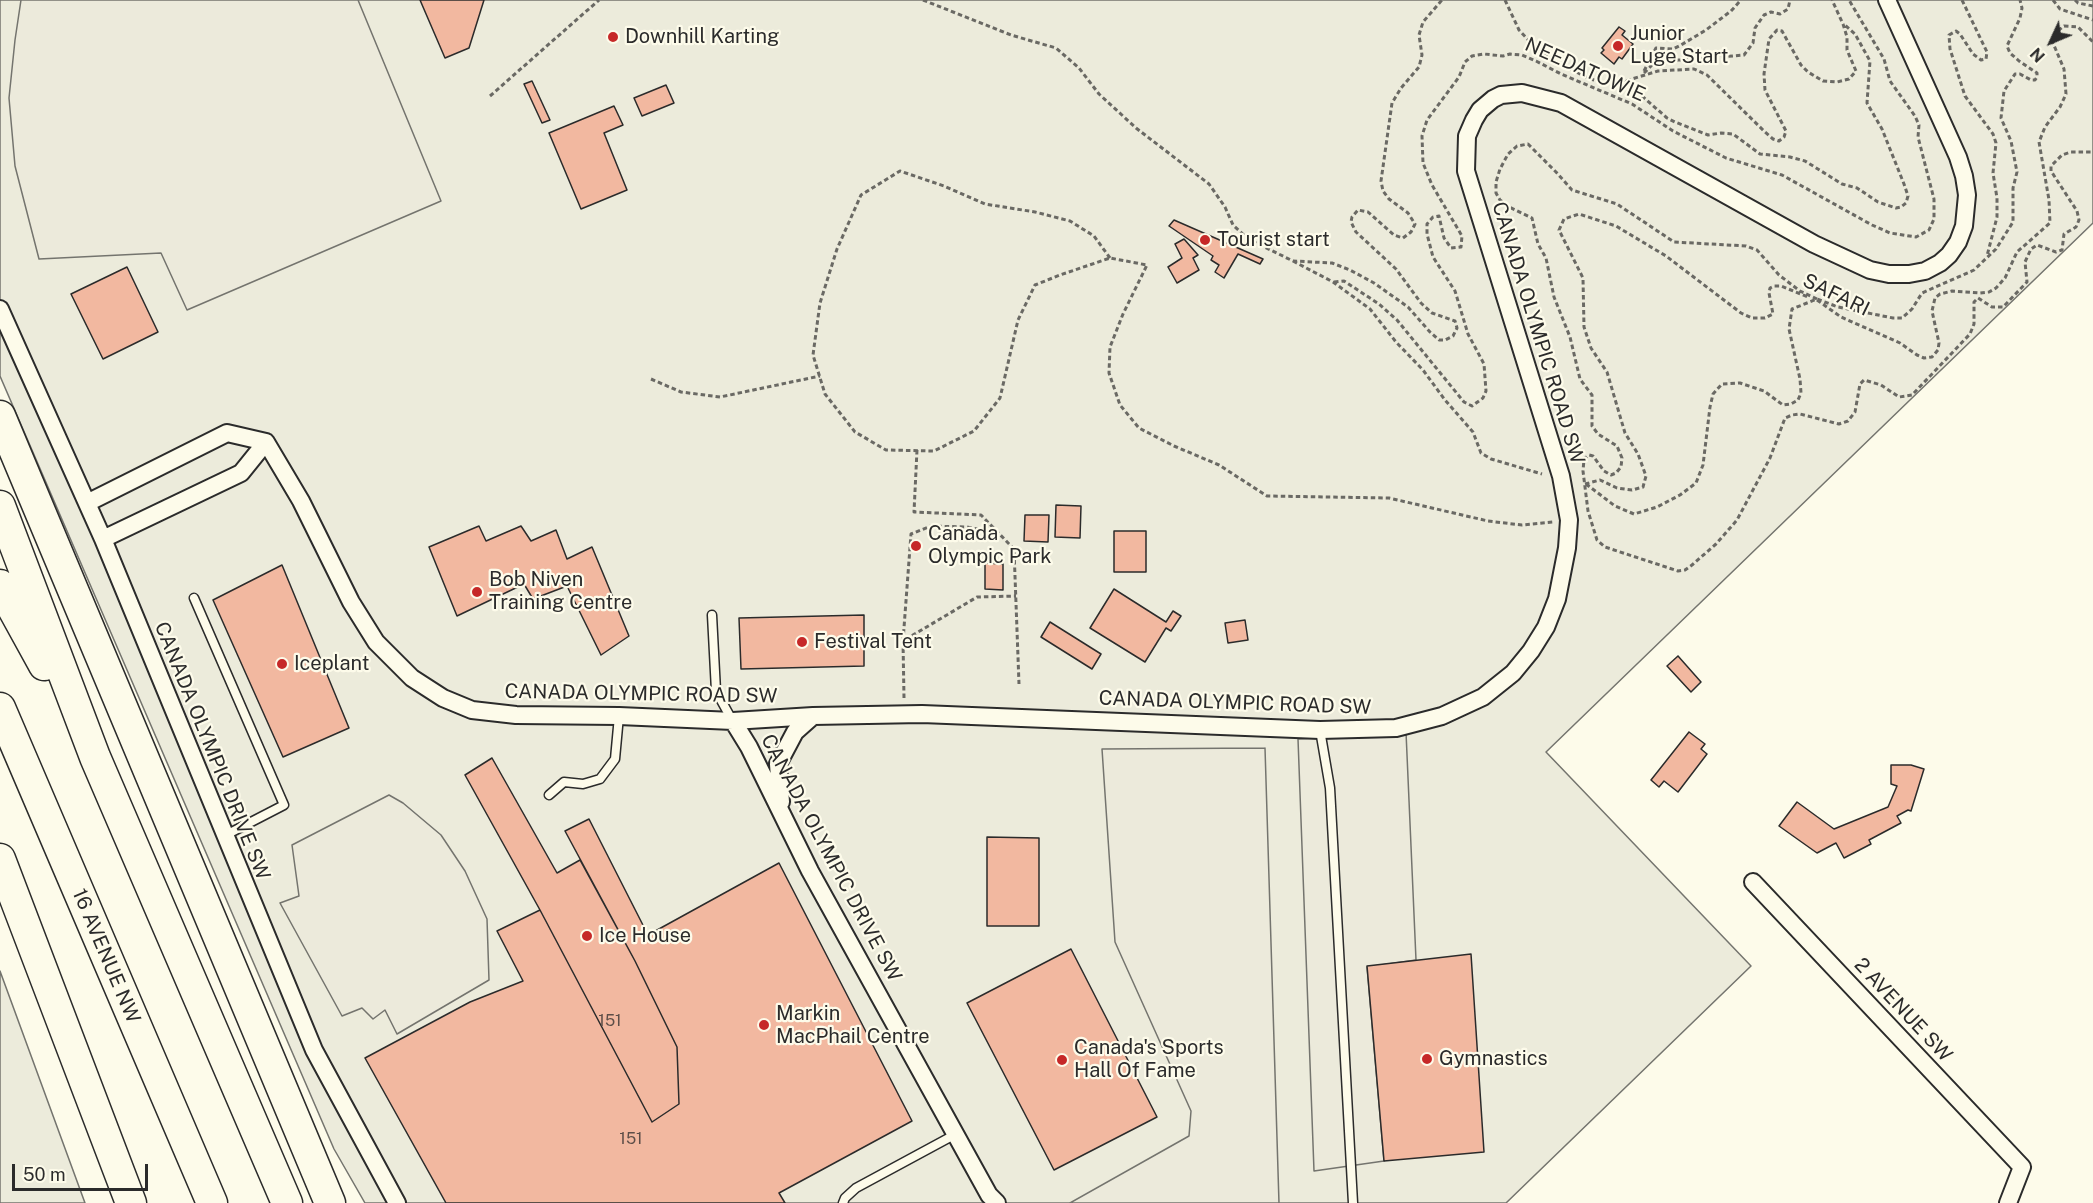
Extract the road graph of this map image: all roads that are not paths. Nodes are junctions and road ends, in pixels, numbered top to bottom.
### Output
1 (1887, 0) edge
2 (0, 309) edge
3 (0, 416) edge
4 (266, 442) junction
5 (87, 503) junction
6 (0, 506) edge
7 (103, 539) junction
8 (0, 585) edge
9 (194, 598) dead end
10 (712, 615) dead end
11 (0, 708) edge
12 (619, 716) junction
13 (813, 716) junction
14 (733, 721) junction
15 (1320, 730) junction
16 (95, 757) junction
17 (549, 795) dead end
18 (782, 811) junction
19 (224, 836) junction
20 (0, 859) edge
21 (1753, 882) dead end
22 (956, 1134) junction
23 (131, 1203) edge
24 (212, 1203) edge
25 (286, 1203) edge
26 (330, 1203) edge
27 (397, 1203) edge
28 (843, 1203) edge
29 (997, 1203) edge
30 (1353, 1203) edge
31 (2008, 1203) edge

1 - 15 street, CANADA OLYMPIC ROAD SW
2 - 5 street, CANADA OLYMPIC DRIVE SW
3 - 26 highway
4 - 5 street
4 - 7 street
4 - 12 street, CANADA OLYMPIC ROAD SW
5 - 7 street, CANADA OLYMPIC DRIVE SW
6 - 16 highway
7 - 19 street, CANADA OLYMPIC DRIVE SW
8 - 16 highway
9 - 19 lane
10 - 14 lane
11 - 24 highway, 16 AVENUE NW
12 - 14 street, CANADA OLYMPIC ROAD SW
12 - 17 lane
13 - 14 street, CANADA OLYMPIC ROAD SW
13 - 15 street, CANADA OLYMPIC ROAD SW
13 - 18 street
14 - 18 street, CANADA OLYMPIC DRIVE SW
15 - 30 lane
16 - 25 highway
18 - 22 street, CANADA OLYMPIC DRIVE SW
19 - 27 street, CANADA OLYMPIC DRIVE SW
20 - 23 highway
21 - 31 street, 2 AVENUE SW
22 - 28 lane
22 - 29 street, CANADA OLYMPIC DRIVE SW

